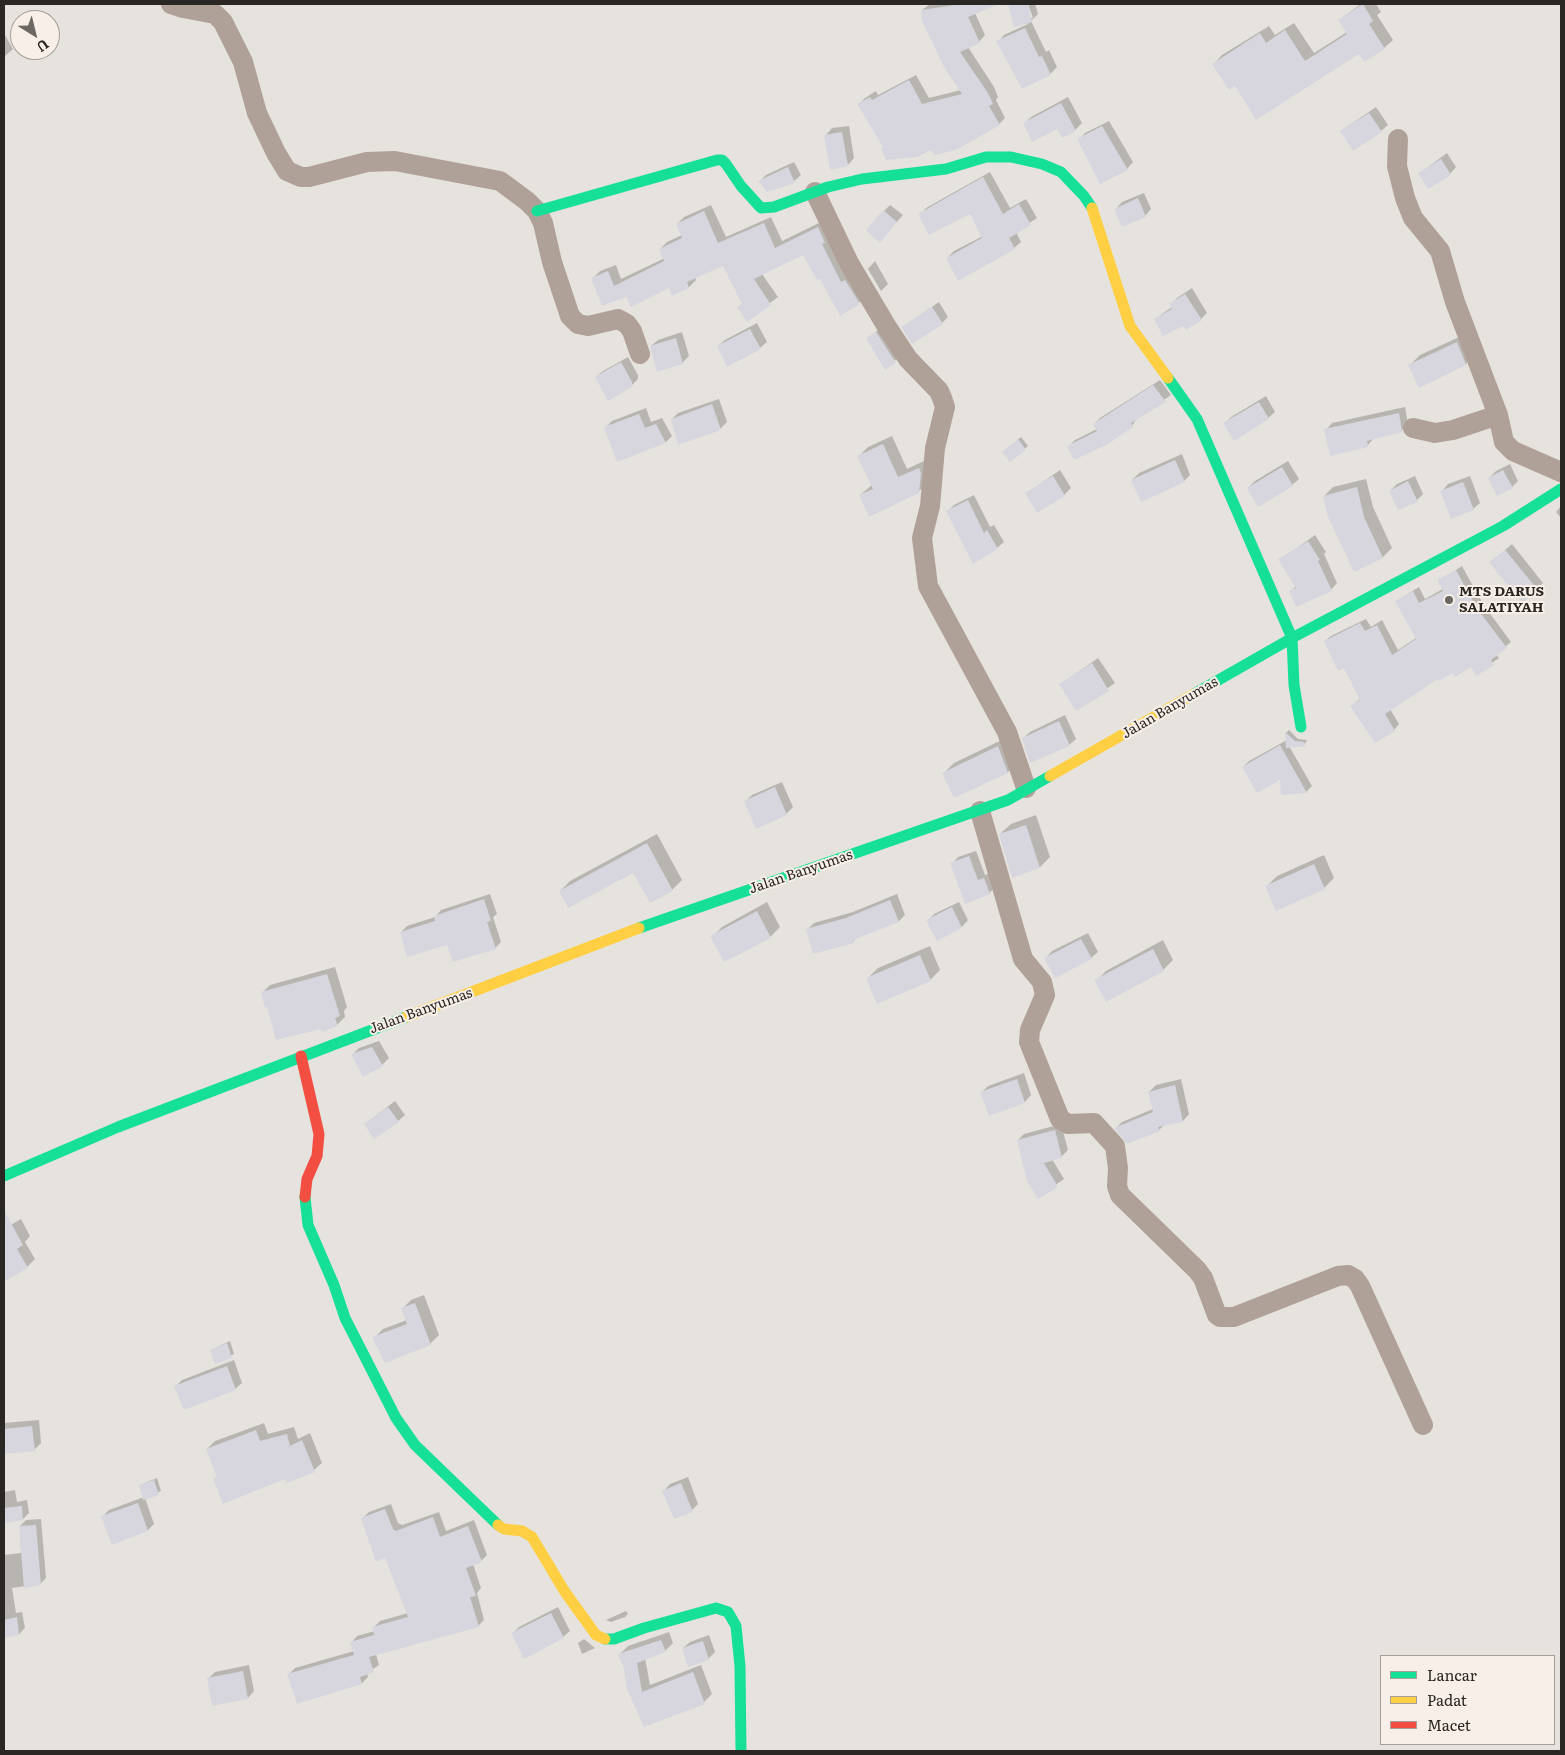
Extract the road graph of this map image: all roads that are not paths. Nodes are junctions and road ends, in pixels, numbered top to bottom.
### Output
1 (171, 4) edge
2 (1398, 139) dead end
3 (815, 192) junction
4 (536, 211) junction
5 (640, 354) dead end
6 (1498, 415) junction
7 (1413, 428) dead end
8 (1561, 472) edge
9 (1561, 489) edge
10 (1292, 638) junction
11 (1301, 727) dead end
12 (1026, 788) junction
13 (980, 811) junction
14 (301, 1056) junction
15 (4, 1176) edge
16 (1423, 1425) dead end
17 (741, 1751) edge

1 - 4 street
2 - 6 street
3 - 4 street
3 - 10 street
3 - 12 street
4 - 5 street
6 - 7 street
6 - 8 street
9 - 10 street, Jalan Banyumas
10 - 11 street
10 - 12 street, Jalan Banyumas
12 - 13 street, Jalan Banyumas
13 - 14 street, Jalan Banyumas
13 - 16 street
14 - 15 street, Jalan Banyumas
14 - 17 street

